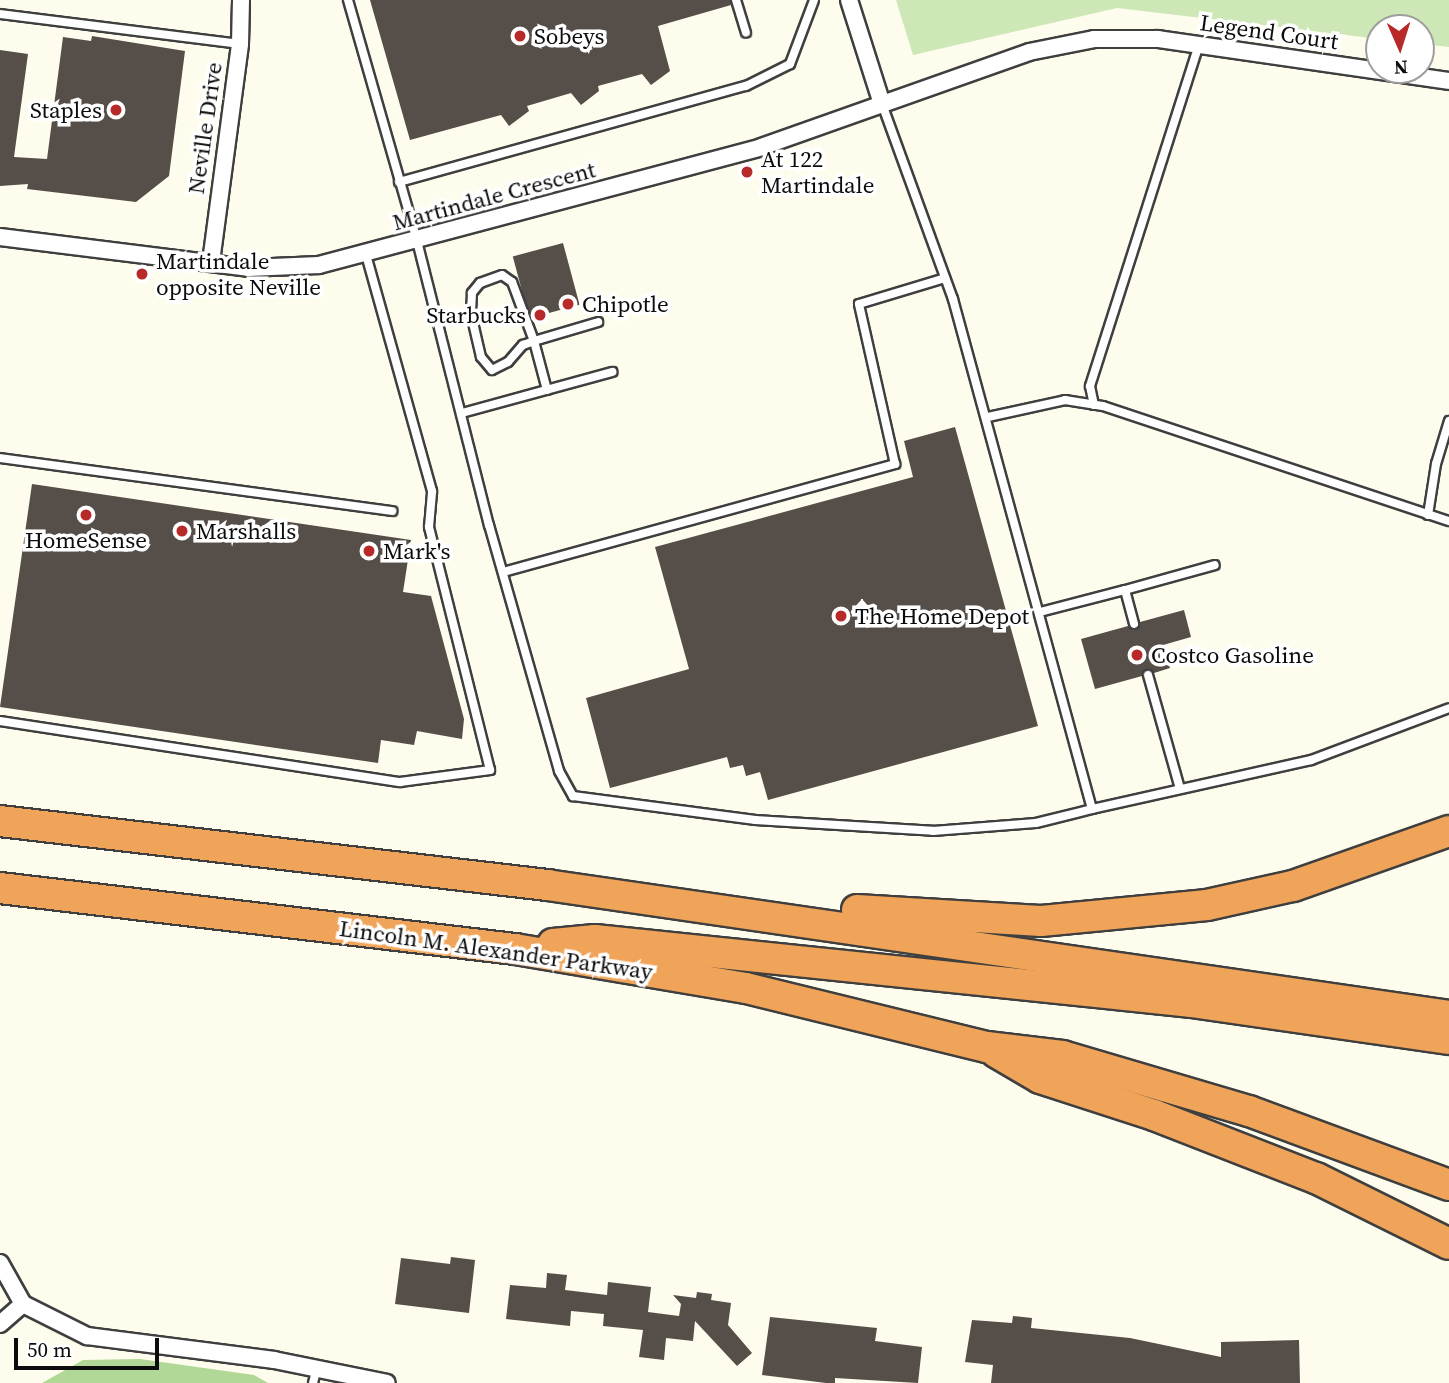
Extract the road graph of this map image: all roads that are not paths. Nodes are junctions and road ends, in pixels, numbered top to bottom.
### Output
1 (241, 0) edge
2 (348, 0) edge
3 (736, 0) edge
4 (814, 0) edge
5 (849, 0) edge
6 (0, 14) edge
7 (746, 33) dead end
8 (240, 44) junction
9 (1199, 45) junction
10 (1449, 81) edge
11 (882, 104) junction
12 (399, 182) junction
13 (0, 237) edge
14 (417, 241) junction
15 (366, 254) junction
16 (211, 262) junction
17 (945, 278) junction
18 (598, 323) dead end
19 (534, 341) junction
20 (612, 372) dead end
21 (547, 390) junction
22 (1094, 405) junction
23 (462, 413) junction
24 (988, 417) junction
25 (1449, 421) edge
26 (0, 458) edge
27 (393, 512) dead end
28 (1428, 515) junction
29 (1449, 521) edge
30 (1215, 565) dead end
31 (503, 572) junction
32 (1125, 590) junction
33 (1040, 612) junction
34 (1134, 624) dead end
35 (1148, 675) dead end
36 (1449, 708) edge
37 (0, 721) edge
38 (1180, 789) junction
39 (1092, 808) junction
40 (0, 821) edge
41 (1449, 831) edge
42 (547, 885) junction
43 (0, 888) edge
44 (515, 948) junction
45 (1449, 1016) edge
46 (1449, 1039) edge
47 (987, 1046) junction
48 (1449, 1185) edge
49 (1449, 1244) edge
50 (0, 1263) edge
51 (23, 1304) junction
52 (0, 1324) edge
53 (315, 1375) edge
54 (387, 1383) edge

1 - 8 street, Neville Drive
2 - 12 lane
3 - 7 lane
4 - 12 lane
5 - 11 street
6 - 8 lane
8 - 16 street, Neville Drive
9 - 10 street, Legend Court
9 - 11 street, Legend Court
9 - 22 lane
11 - 14 street, Martindale Crescent
11 - 17 lane
12 - 14 lane
13 - 16 street, Martindale Crescent
14 - 15 street, Martindale Crescent
14 - 23 lane
15 - 16 street, Martindale Crescent
15 - 37 lane
17 - 24 lane
17 - 31 lane
18 - 19 lane
19 - 19 lane
19 - 21 lane
20 - 21 lane
21 - 23 lane
22 - 24 lane
22 - 28 lane
23 - 31 lane
24 - 33 lane
25 - 28 lane
26 - 27 lane
28 - 29 lane
30 - 32 lane
31 - 39 lane
32 - 33 lane
32 - 34 lane
33 - 39 lane
35 - 38 lane
36 - 38 lane
38 - 39 lane
40 - 42 highway
41 - 42 highway
42 - 45 highway
43 - 44 highway, Lincoln M. Alexander Parkway
44 - 46 highway
44 - 47 highway, Lincoln M. Alexander Parkway
47 - 48 highway
47 - 49 highway
50 - 51 street
51 - 52 street
51 - 53 street
53 - 54 street

